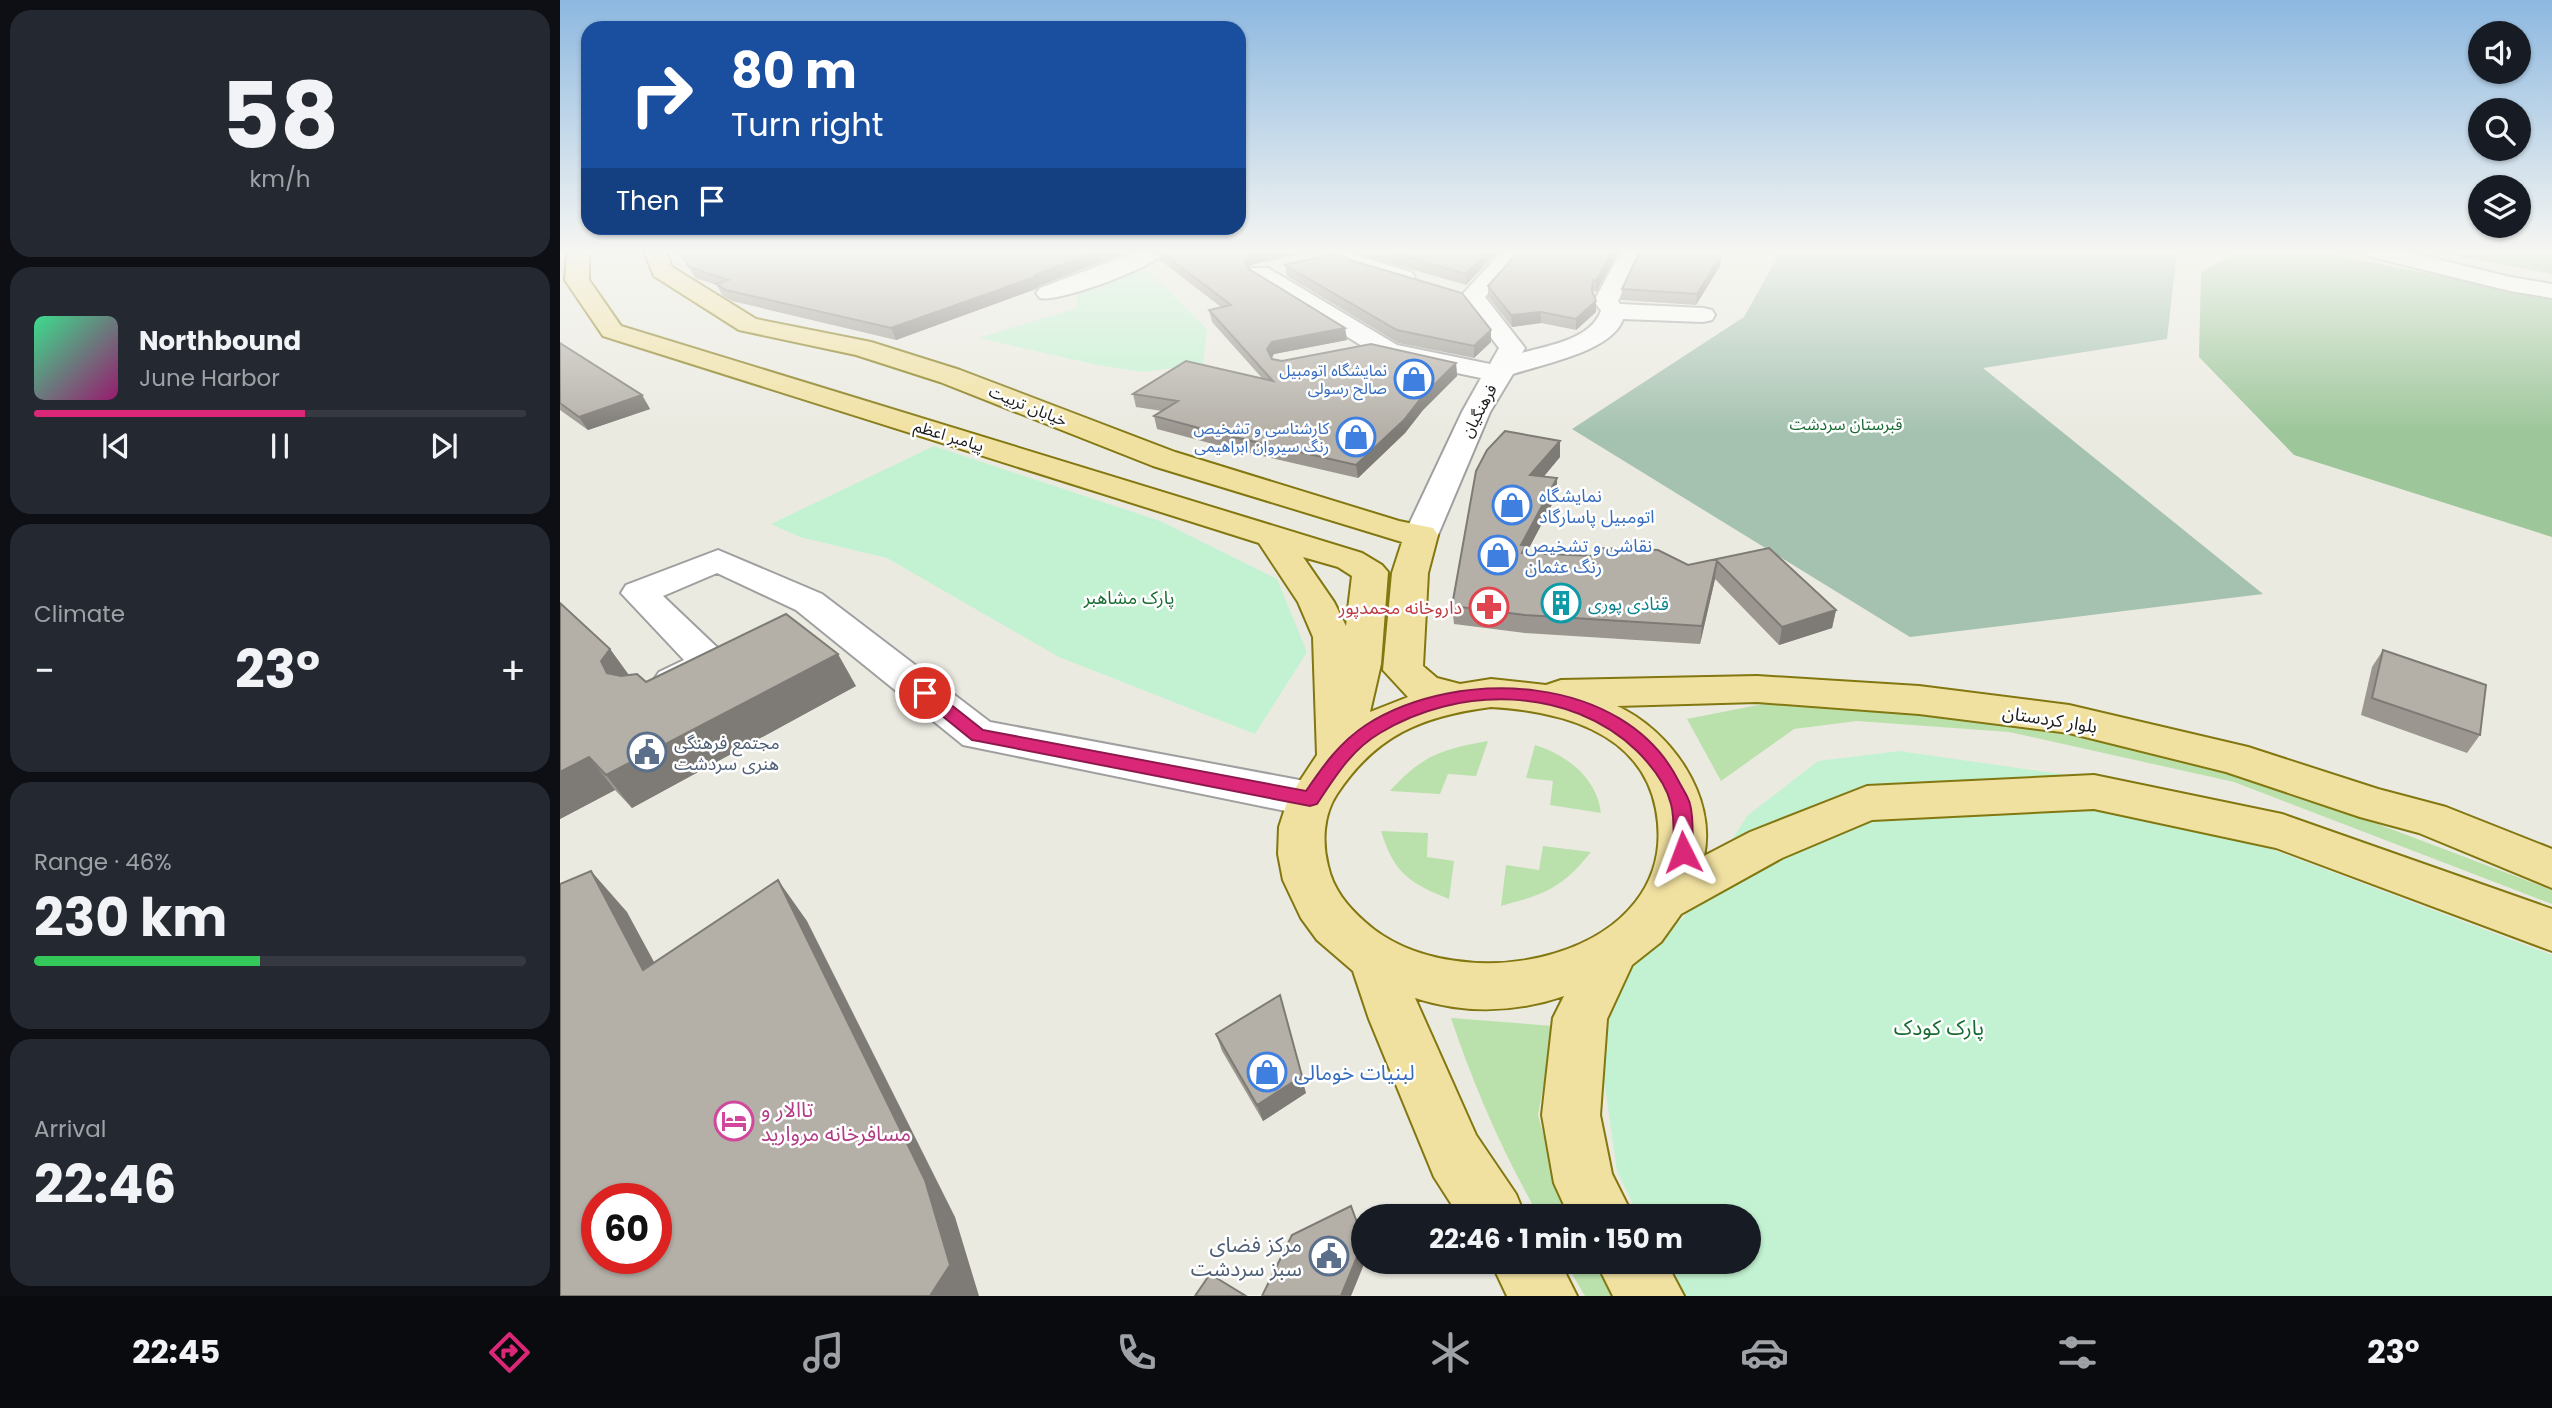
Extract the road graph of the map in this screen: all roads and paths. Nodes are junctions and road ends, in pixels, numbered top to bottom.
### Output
1 (599, 311) edge
2 (726, 311) edge
3 (1323, 311) edge
4 (1477, 311) edge
5 (1613, 311) edge
6 (1624, 311) edge
7 (1703, 315) dead end
8 (1377, 344) junction
9 (1340, 353) edge
10 (1500, 371) junction
11 (1407, 533) junction
12 (1272, 536) junction
13 (1360, 566) junction
14 (1410, 573) junction
15 (647, 694) edge
16 (1525, 694) junction
17 (1457, 697) junction
18 (1339, 757) junction
19 (1310, 799) junction
20 (2552, 869) edge
21 (1664, 900) junction
22 (2552, 930) edge
23 (1614, 950) junction
24 (1376, 961) junction
25 (1486, 1204) edge
26 (1595, 1204) edge
27 (1530, 1274) edge
28 (1636, 1274) edge
29 (1544, 1296) edge
30 (1651, 1296) edge

1 - 12 main road, پیامبر اعظم
2 - 11 main road, خیابان تربیت
3 - 8 street
4 - 10 street, فرهنگیان
5 - 10 street
6 - 7 street
8 - 9 street
8 - 10 street
10 - 11 street, فرهنگیان
11 - 13 main road
11 - 14 main road
12 - 13 main road, پیامبر اعظم
12 - 18 main road
13 - 14 main road
13 - 18 main road
14 - 17 main road
15 - 19 street
16 - 17 main road
16 - 20 main road, بلوار کردستان
16 - 21 main road
17 - 18 main road
18 - 19 main road
19 - 24 main road
21 - 22 main road
21 - 23 main road
23 - 24 main road
23 - 26 main road
24 - 25 main road
27 - 29 main road
28 - 30 main road

